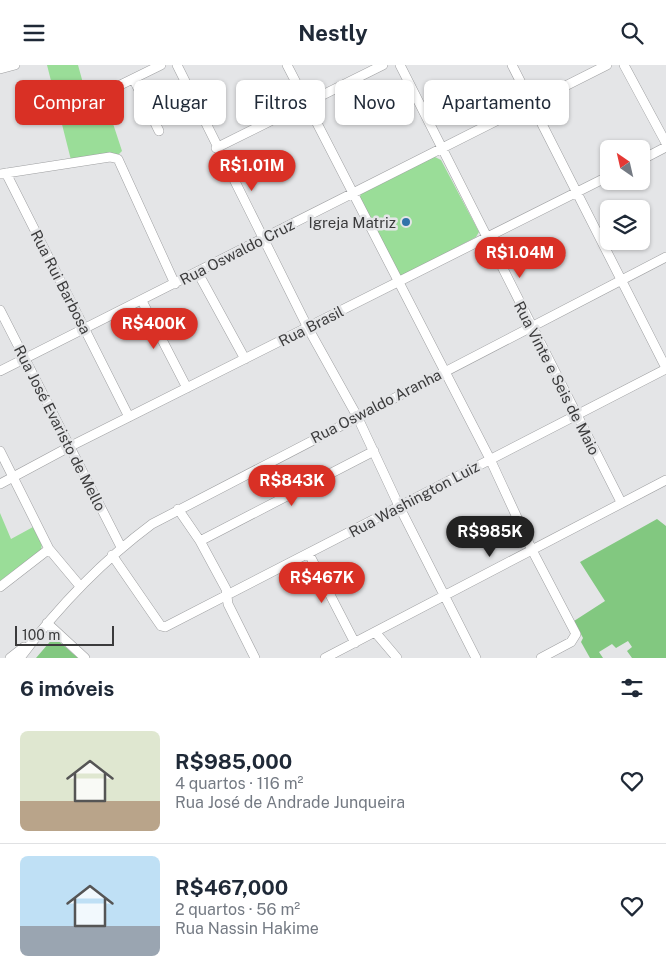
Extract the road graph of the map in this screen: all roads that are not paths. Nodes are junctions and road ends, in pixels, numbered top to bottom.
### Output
1 (15, 65) edge
2 (161, 65) edge
3 (177, 65) edge
4 (287, 65) edge
5 (383, 65) edge
6 (400, 65) edge
7 (512, 65) edge
8 (607, 65) edge
9 (624, 65) edge
10 (0, 69) edge
11 (134, 80) joint
12 (294, 80) edge
13 (519, 80) edge
14 (124, 84) edge
15 (569, 84) edge
16 (325, 94) edge
17 (155, 125) edge
18 (262, 125) edge
19 (317, 125) edge
20 (487, 125) edge
21 (542, 125) edge
22 (158, 131) dead end
23 (666, 143) edge
24 (666, 147) edge
25 (216, 148) junction
26 (441, 149) junction
27 (650, 155) edge
28 (3, 173) edge
29 (600, 181) edge
30 (578, 192) junction
31 (352, 194) junction
32 (486, 237) junction
33 (262, 239) junction
34 (666, 257) edge
35 (198, 273) junction
36 (620, 281) junction
37 (397, 282) junction
38 (175, 284) junction
39 (142, 301) junction
40 (0, 310) edge
41 (532, 326) junction
42 (308, 328) junction
43 (85, 330) junction
44 (24, 359) junction
45 (245, 359) junction
46 (666, 369) edge
47 (0, 371) edge
48 (444, 371) junction
49 (187, 389) junction
50 (576, 415) junction
51 (357, 416) junction
52 (129, 417) junction
53 (71, 446) junction
54 (0, 451) edge
55 (374, 451) junction
56 (490, 459) junction
57 (14, 477) junction
58 (666, 480) edge
59 (0, 484) edge
60 (621, 502) junction
61 (399, 506) junction
62 (178, 509) junction
63 (200, 541) junction
64 (121, 547) junction
65 (49, 549) junction
66 (532, 549) junction
67 (310, 554) junction
68 (112, 555) junction
69 (80, 586) junction
70 (0, 587) edge
71 (445, 596) junction
72 (226, 597) junction
73 (47, 623) junction
74 (375, 632) junction
75 (35, 637) junction
76 (355, 643) junction
77 (10, 658) edge
78 (20, 658) edge
79 (85, 658) edge
80 (255, 658) edge
81 (325, 658) edge
82 (398, 658) edge
83 (476, 658) edge
84 (541, 658) edge

1 - 10 street
2 - 11 street
3 - 25 street
4 - 12 street
5 - 16 street
6 - 26 street, Rua Vinte e Seis de Maio
7 - 13 street
8 - 15 street, Rua Oswaldo Cruz
9 - 23 street
11 - 14 street
17 - 22 street
18 - 25 street
19 - 31 street
20 - 26 street, Rua Oswaldo Cruz
21 - 30 street
24 - 27 street
25 - 33 street
26 - 31 street, Rua Oswaldo Cruz
26 - 32 street, Rua Vinte e Seis de Maio
28 - 38 street
28 - 43 street, Rua Rui Barbosa
29 - 30 street, Rua Brasil
30 - 32 street, Rua Brasil
30 - 36 street
31 - 33 street, Rua Oswaldo Cruz
31 - 37 street
32 - 37 street, Rua Brasil
32 - 41 street, Rua Vinte e Seis de Maio
33 - 35 street, Rua Oswaldo Cruz
33 - 42 street
34 - 36 street, Rua Oswaldo Aranha
35 - 38 street, Rua Oswaldo Cruz
35 - 45 street
36 - 41 street, Rua Oswaldo Aranha
36 - 46 street
37 - 42 street, Rua Brasil
37 - 48 street
38 - 39 street, Rua Oswaldo Cruz
39 - 43 street, Rua Oswaldo Cruz
39 - 49 street
40 - 44 street, Rua José Evaristo de Mello
41 - 48 street, Rua Oswaldo Aranha
41 - 50 street, Rua Vinte e Seis de Maio
42 - 45 street, Rua Brasil
42 - 51 street
43 - 44 street, Rua Oswaldo Cruz
43 - 52 street, Rua Rui Barbosa
44 - 47 street, Rua Oswaldo Cruz
44 - 53 street, Rua José Evaristo de Mello
45 - 49 street, Rua Brasil
46 - 50 street, Rua Washington Luiz
48 - 51 street, Rua Oswaldo Aranha
48 - 56 street
49 - 52 street, Rua Brasil
50 - 56 street, Rua Washington Luiz
50 - 60 street, Rua Vinte e Seis de Maio
51 - 55 street
51 - 62 street, Rua Oswaldo Aranha
52 - 53 street, Rua Brasil
53 - 57 street, Rua Brasil
53 - 64 street, Rua José Evaristo de Mello
54 - 57 street
55 - 61 street
55 - 63 street
56 - 61 street, Rua Washington Luiz
56 - 66 street
57 - 59 street, Rua Brasil
57 - 65 street
58 - 60 street
60 - 66 street
61 - 67 street, Rua Washington Luiz
61 - 71 street
62 - 63 street
62 - 64 street, Rua Oswaldo Aranha
63 - 72 street
64 - 68 street, Rua Oswaldo Aranha
65 - 69 street
65 - 70 street
66 - 71 street
66 - 84 street
67 - 72 street, Rua Washington Luiz
67 - 76 street
68 - 69 street, Rua Oswaldo Aranha
68 - 72 street, Rua Washington Luiz
69 - 73 street, Rua Oswaldo Aranha
71 - 74 street
71 - 83 street
72 - 80 street
73 - 75 street, Rua Oswaldo Aranha
73 - 79 street
74 - 76 street
74 - 82 street
75 - 77 street, Rua Oswaldo Aranha
75 - 78 street, Rua Oswaldo Aranha
76 - 81 street

